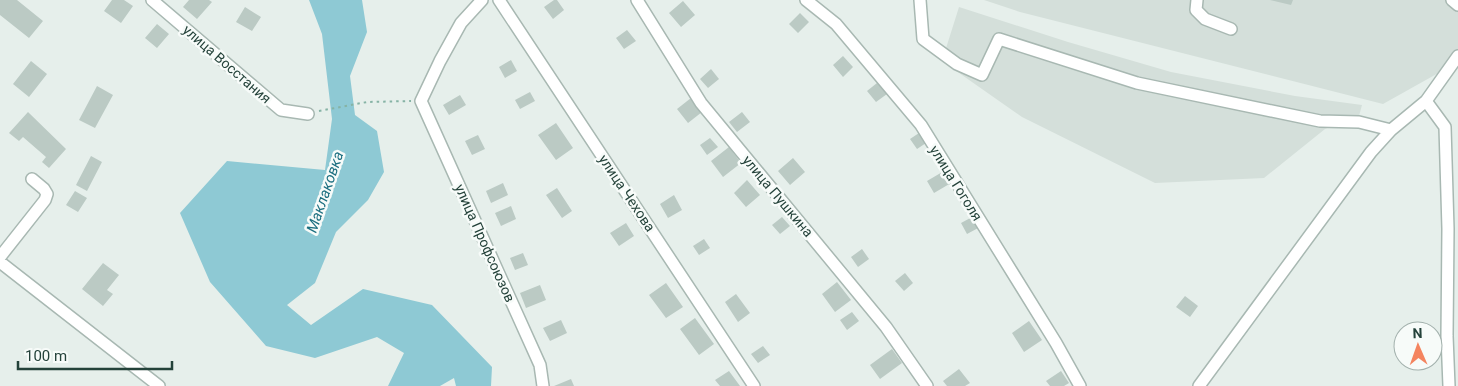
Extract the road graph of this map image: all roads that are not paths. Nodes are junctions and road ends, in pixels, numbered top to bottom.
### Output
1 (152, 0) edge
2 (482, 0) edge
3 (498, 0) edge
4 (637, 0) edge
5 (806, 0) edge
6 (920, 0) edge
7 (1197, 0) edge
8 (1452, 0) edge
9 (1458, 6) edge
10 (1231, 29) dead end
11 (1458, 56) edge
12 (1426, 101) junction
13 (308, 114) road end
14 (1391, 130) junction
15 (32, 179) dead end
16 (0, 257) edge
17 (0, 262) edge
18 (159, 386) edge
19 (544, 386) edge
20 (754, 386) edge
21 (927, 386) edge
22 (1080, 386) edge
23 (1199, 386) edge
24 (1449, 386) edge

1 - 13 street, улица Восстания
2 - 19 street, улица Профсоюзов
3 - 20 street, улица Чехова
4 - 21 street, улица Пушкина
5 - 22 street, улица Гоголя
6 - 14 street
7 - 10 street
8 - 9 street
11 - 12 street
12 - 14 street
12 - 24 street
14 - 23 street
15 - 16 street
17 - 18 street

